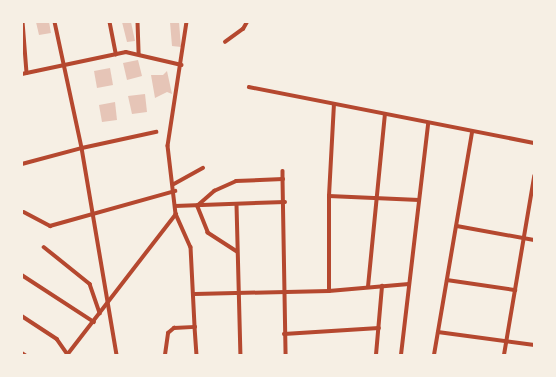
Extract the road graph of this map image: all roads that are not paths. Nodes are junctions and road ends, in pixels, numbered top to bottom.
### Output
1 (23, 22) edge
2 (55, 22) edge
3 (110, 22) edge
4 (138, 22) edge
5 (186, 22) edge
6 (247, 22) edge
7 (225, 42) dead end
8 (116, 54) junction
9 (139, 54) junction
10 (64, 65) junction
11 (182, 65) junction
12 (27, 72) junction
13 (22, 74) edge
14 (249, 87) dead end
15 (334, 105) junction
16 (385, 115) junction
17 (428, 124) junction
18 (156, 132) dead end
19 (472, 133) junction
20 (534, 143) edge
21 (82, 148) junction
22 (22, 164) edge
23 (203, 168) dead end
24 (283, 171) dead end
25 (534, 177) edge
26 (283, 179) junction
27 (174, 184) junction
28 (175, 191) junction
29 (329, 196) junction
30 (375, 198) junction
31 (419, 200) junction
32 (285, 202) junction
33 (237, 205) junction
34 (175, 206) junction
35 (197, 206) junction
36 (24, 212) dead end
37 (94, 213) junction
38 (176, 214) junction
39 (457, 226) junction
40 (524, 238) junction
41 (534, 240) edge
42 (44, 247) dead end
43 (237, 252) junction
44 (22, 275) edge
45 (447, 280) junction
46 (409, 284) junction
47 (382, 286) junction
48 (368, 287) junction
49 (284, 290) junction
50 (515, 290) junction
51 (239, 291) junction
52 (329, 291) junction
53 (194, 294) junction
54 (108, 302) junction
55 (100, 313) junction
56 (22, 316) edge
57 (94, 322) junction
58 (195, 327) junction
59 (379, 328) junction
60 (438, 332) junction
61 (284, 334) junction
62 (506, 341) junction
63 (534, 345) edge
64 (22, 353) edge
65 (25, 355) edge
66 (67, 355) edge
67 (117, 355) edge
68 (165, 355) edge
69 (197, 355) edge
70 (240, 355) edge
71 (286, 355) edge
72 (376, 355) edge
73 (401, 355) edge
74 (434, 355) edge
75 (504, 355) edge

1 - 12 street
2 - 10 street
3 - 8 street
4 - 9 street
5 - 11 street
6 - 7 street
8 - 9 street
8 - 10 street
9 - 11 street
10 - 12 street
10 - 21 street
11 - 27 street
12 - 13 street
14 - 15 street
15 - 16 street
15 - 29 street
16 - 17 street
16 - 30 street
17 - 19 street
17 - 31 street
18 - 21 street
19 - 20 street
19 - 39 street
21 - 22 street
21 - 37 street
23 - 27 street
24 - 26 street
25 - 40 street
26 - 32 street
26 - 35 street
27 - 28 street
28 - 34 street
28 - 37 street
29 - 30 street
29 - 52 street
30 - 31 street
30 - 48 street
31 - 46 street
32 - 33 street
32 - 49 street
33 - 35 street
33 - 43 street
34 - 35 street
34 - 38 street
35 - 43 street
36 - 37 street
37 - 54 street
38 - 53 street
38 - 54 street
39 - 40 street
39 - 45 street
40 - 41 street
40 - 50 street
42 - 55 street
43 - 51 street
44 - 57 street
45 - 50 street
45 - 60 street
46 - 47 street
46 - 73 street
47 - 48 street
47 - 59 street
48 - 52 street
49 - 51 street
49 - 52 street
49 - 61 street
50 - 62 street
51 - 53 street
51 - 70 street
53 - 58 street
54 - 55 street
54 - 67 street
55 - 57 street
56 - 66 street
57 - 66 street
58 - 68 street
58 - 69 street
59 - 61 street
59 - 72 street
60 - 62 street
60 - 74 street
61 - 71 street
62 - 63 street
62 - 75 street
64 - 65 street

